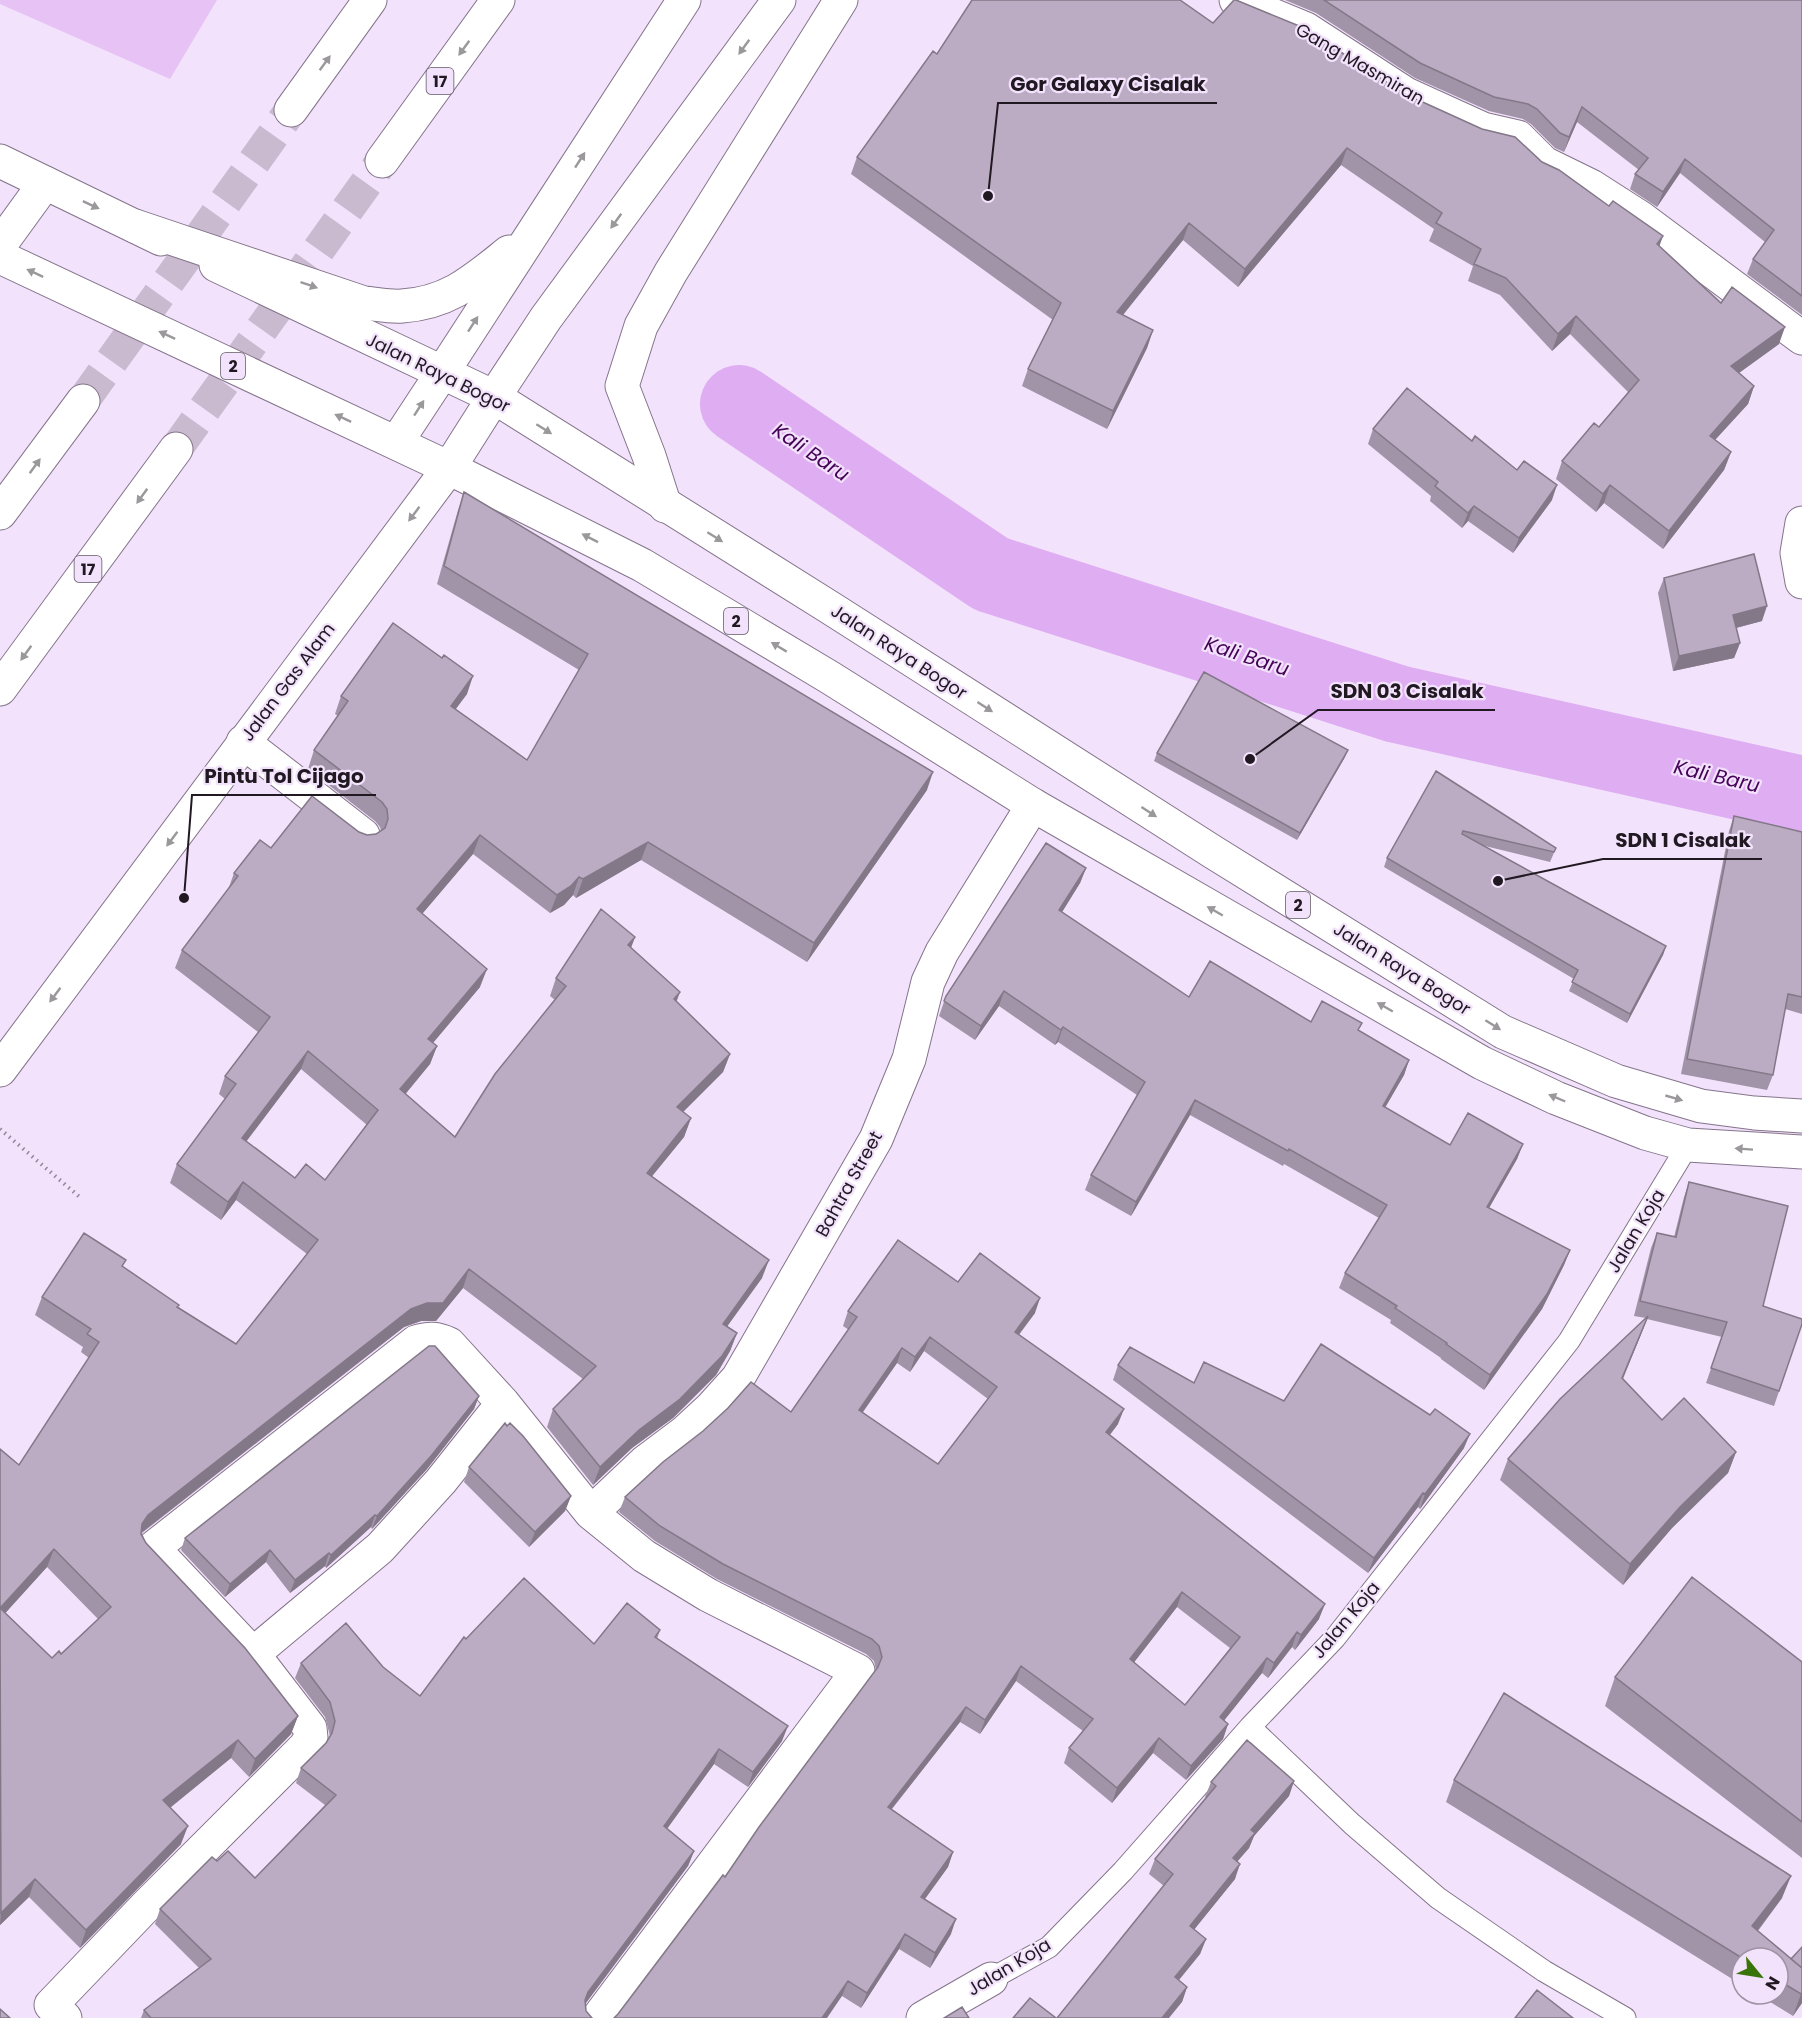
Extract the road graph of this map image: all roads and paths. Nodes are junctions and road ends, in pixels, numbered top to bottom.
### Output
1 (370, 0) edge
2 (498, 0) edge
3 (684, 0) edge
4 (779, 0) edge
5 (841, 0) edge
6 (1236, 0) edge
7 (291, 111) tunnel mouth
8 (0, 161) edge
9 (382, 161) tunnel mouth
10 (45, 183) junction
11 (135, 226) junction
12 (532, 234) junction
13 (0, 245) edge
14 (0, 257) edge
15 (1802, 338) edge
16 (441, 373) junction
17 (494, 397) junction
18 (83, 401) tunnel mouth
19 (396, 443) junction
20 (176, 449) tunnel mouth
21 (449, 468) junction
22 (665, 506) junction
23 (0, 513) edge
24 (1802, 524) edge
25 (1802, 582) edge
26 (0, 689) edge
27 (243, 742) junction
28 (1033, 805) junction
29 (363, 835) edge
30 (0, 1070) edge
31 (1802, 1116) edge
32 (0, 1129) edge
33 (1688, 1145) junction
34 (1802, 1152) edge
35 (82, 1199) dead end
36 (503, 1403) junction
37 (591, 1513) junction
38 (253, 1654) junction
39 (1250, 1727) junction
40 (991, 1979) joint
41 (64, 2018) edge
42 (598, 2018) edge
43 (923, 2018) edge
44 (1625, 2018) edge

7 -> 1 main road
2 -> 9 main road, 17
12 -> 3 main road
4 -> 17 main road, Jalan Gas Alam
5 - 22 main road
6 - 15 main road, Gang Masmiran
8 - 10 main road, Jalan Raya Bogor / 2
10 -> 11 main road, Jalan Raya Bogor / 2
10 - 13 main road
11 -> 12 main road
11 - 16 main road, Jalan Raya Bogor / 2
16 -> 12 main road
19 -> 14 main road, 2
16 - 17 main road, Jalan Raya Bogor / 2
19 -> 16 main road
17 - 21 main road, Jalan Gas Alam
17 -> 22 main road, Jalan Raya Bogor / 2
23 -> 18 main road
19 - 21 main road
20 -> 26 main road, 17
21 -> 27 main road, Jalan Gas Alam
28 -> 21 main road, 2
22 -> 31 main road, Jalan Raya Bogor / 2
24 - 25 main road
27 - 29 main road
27 -> 30 main road, Jalan Gas Alam
33 -> 28 main road, 2
28 - 37 main road, Bahtra Street
32 - 35 path
34 -> 33 main road, 2
33 - 39 lane, Jalan Koja
36 - 37 main road
36 - 38 main road
36 - 38 main road
37 - 42 main road
38 - 41 main road
39 - 40 lane, Jalan Koja
39 - 44 lane
40 - 43 main road, Jalan Koja

